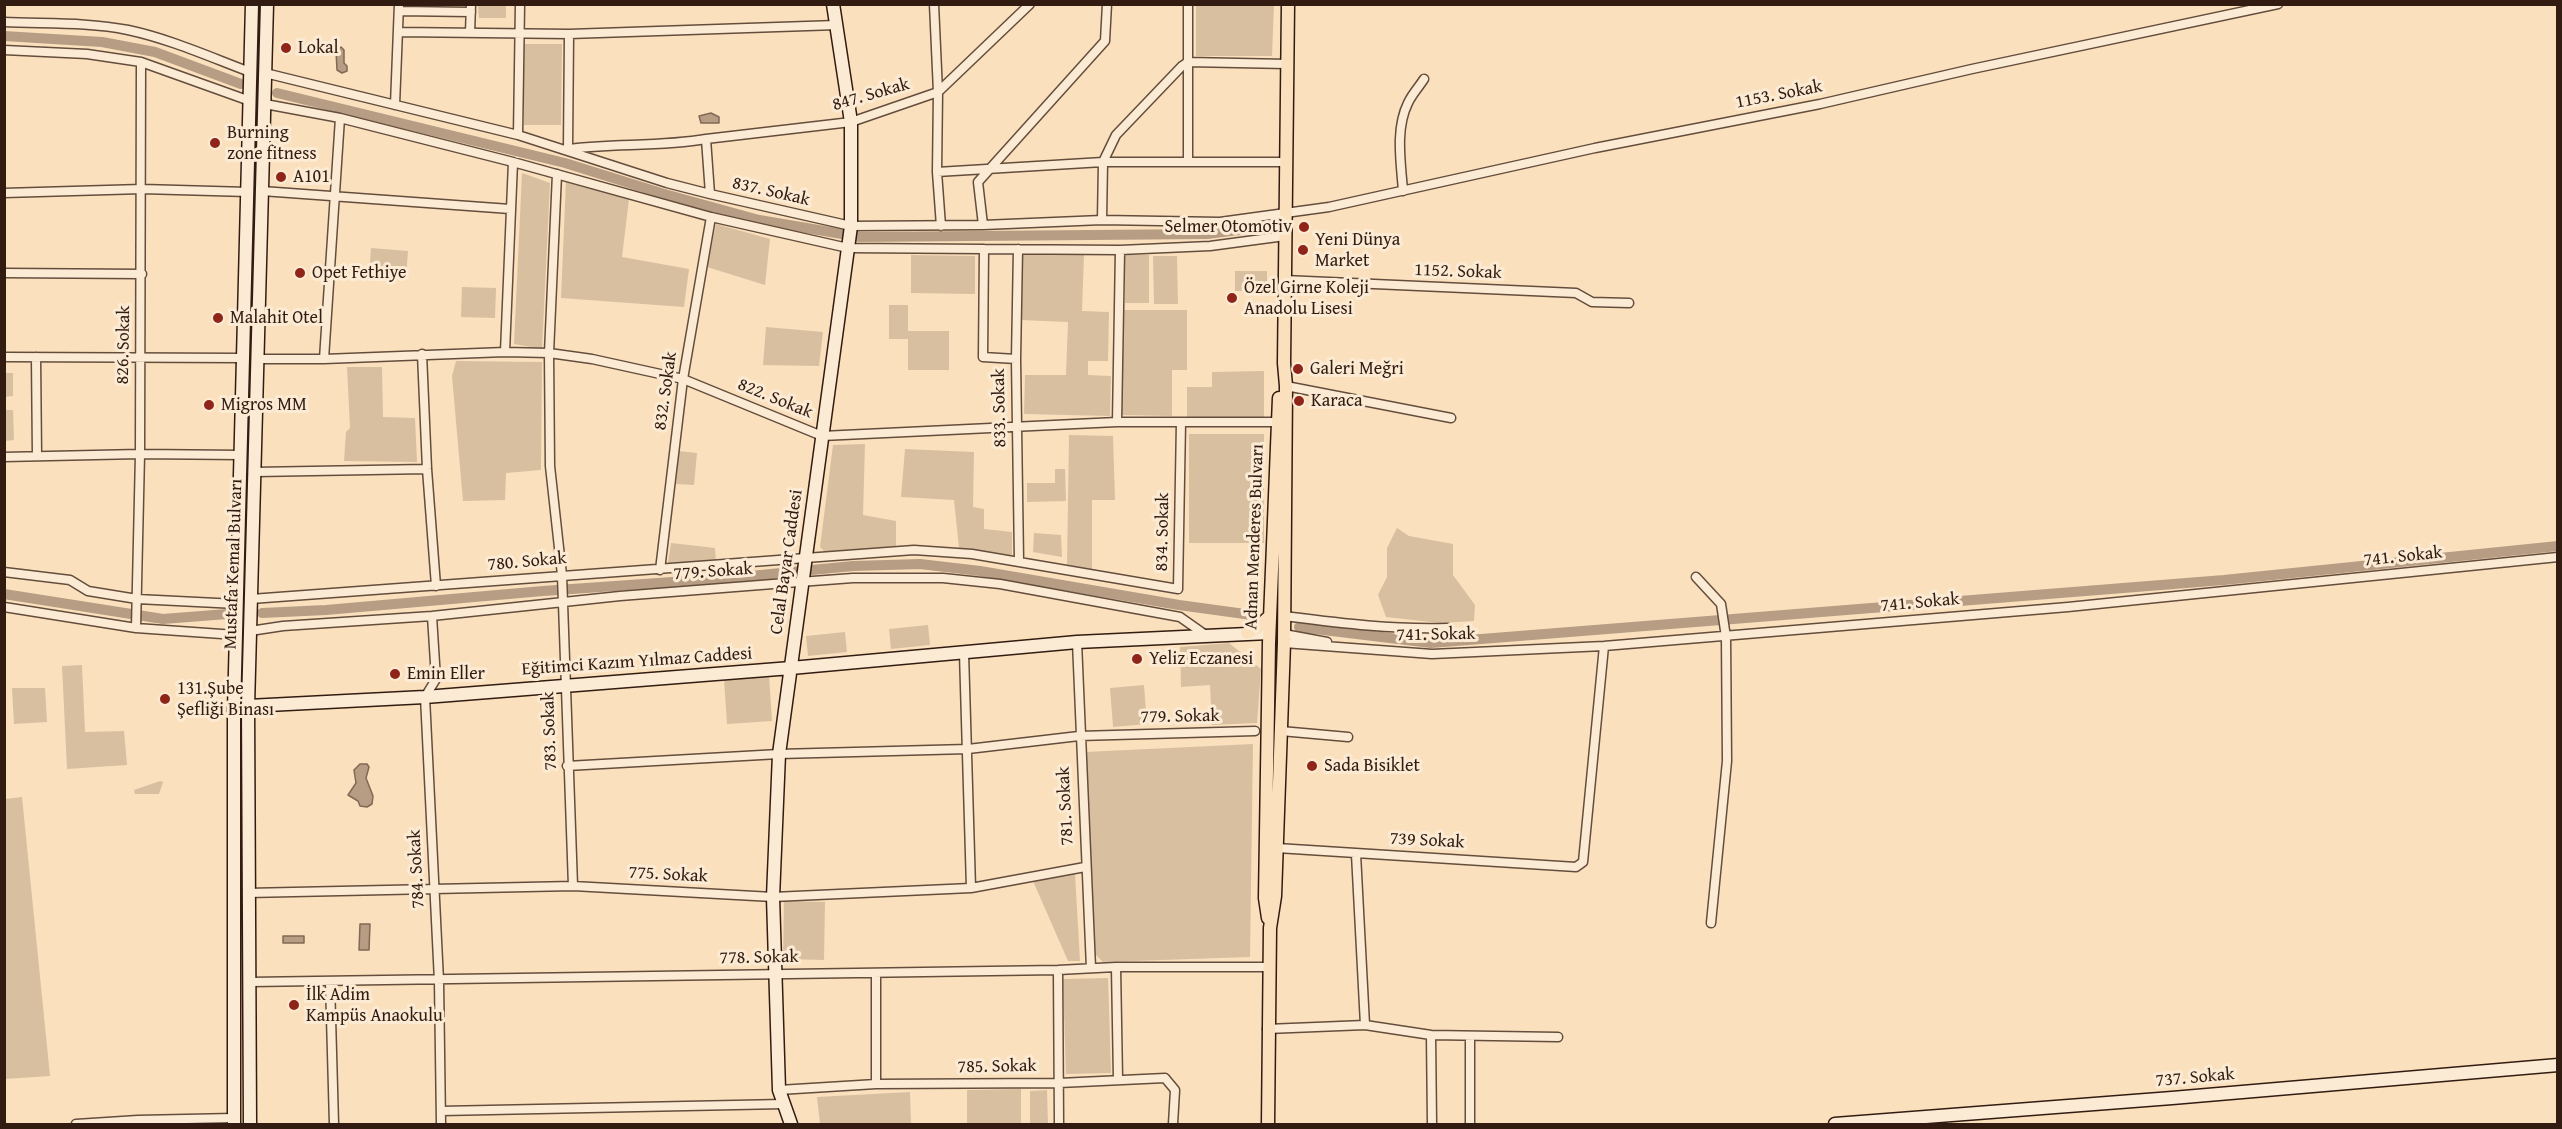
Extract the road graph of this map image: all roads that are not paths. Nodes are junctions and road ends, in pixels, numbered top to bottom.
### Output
1 (252, 4) edge
2 (267, 4) edge
3 (519, 4) edge
4 (833, 4) edge
5 (934, 4) edge
6 (1030, 4) edge
7 (1107, 4) edge
8 (1188, 4) edge
9 (1288, 4) edge
10 (2278, 4) edge
11 (399, 8) edge
12 (471, 8) edge
13 (4, 22) edge
14 (837, 25) junction
15 (399, 33) junction
16 (470, 33) junction
17 (568, 34) junction
18 (519, 35) junction
19 (4, 50) edge
20 (141, 62) junction
21 (1188, 63) junction
22 (1287, 64) junction
23 (250, 72) junction
24 (265, 73) junction
25 (1424, 79) dead end
26 (938, 92) junction
27 (250, 101) junction
28 (265, 104) junction
29 (395, 105) junction
30 (340, 118) junction
31 (851, 122) junction
32 (518, 135) junction
33 (706, 139) junction
34 (568, 149) junction
35 (1188, 161) junction
36 (513, 162) junction
37 (1103, 162) junction
38 (1286, 162) junction
39 (989, 168) junction
40 (937, 172) junction
41 (557, 174) junction
42 (142, 189) junction
43 (262, 190) junction
44 (1403, 191) junction
45 (4, 192) edge
46 (248, 192) junction
47 (710, 194) junction
48 (337, 196) junction
49 (510, 209) junction
50 (1286, 213) junction
51 (711, 217) junction
52 (1102, 220) junction
53 (983, 225) junction
54 (851, 226) junction
55 (941, 226) junction
56 (1285, 236) junction
57 (848, 248) junction
58 (984, 249) junction
59 (1018, 249) junction
60 (1119, 250) junction
61 (4, 273) edge
62 (141, 273) junction
63 (1284, 280) junction
64 (1629, 303) dead end
65 (505, 352) junction
66 (549, 353) junction
67 (422, 354) junction
68 (4, 357) edge
69 (36, 357) junction
70 (140, 357) junction
71 (243, 358) junction
72 (324, 358) junction
73 (257, 359) junction
74 (1016, 359) junction
75 (1284, 363) junction
76 (683, 380) junction
77 (1286, 386) junction
78 (1451, 418) dead end
79 (1117, 422) junction
80 (1181, 422) junction
81 (1281, 422) junction
82 (1018, 427) junction
83 (822, 436) junction
84 (140, 454) junction
85 (241, 455) junction
86 (37, 456) junction
87 (4, 457) edge
88 (427, 469) junction
89 (255, 472) junction
90 (2558, 557) edge
91 (806, 558) junction
92 (1019, 561) junction
93 (660, 570) junction
94 (4, 572) edge
95 (562, 575) junction
96 (1696, 577) dead end
97 (802, 583) junction
98 (436, 586) junction
99 (137, 599) junction
100 (251, 599) junction
101 (562, 602) junction
102 (237, 604) junction
103 (4, 607) edge
104 (432, 616) junction
105 (1270, 616) junction
106 (1284, 616) junction
107 (136, 628) junction
108 (1448, 628) dead end
109 (250, 631) junction
110 (1247, 633) junction
111 (236, 635) junction
112 (1207, 636) junction
113 (1726, 637) junction
114 (1269, 638) junction
115 (1284, 638) junction
116 (1077, 642) junction
117 (1604, 646) junction
118 (964, 652) junction
119 (791, 668) junction
120 (565, 685) junction
121 (425, 697) junction
122 (248, 706) junction
123 (1256, 731) dead end
124 (1281, 731) junction
125 (1079, 736) junction
126 (1348, 737) dead end
127 (968, 749) junction
128 (779, 754) junction
129 (567, 766) junction
130 (1277, 848) junction
131 (1356, 854) junction
132 (1085, 867) junction
133 (573, 886) junction
134 (971, 888) junction
135 (435, 889) junction
136 (247, 893) junction
137 (773, 897) junction
138 (1711, 923) dead end
139 (1270, 928) junction
140 (1269, 966) junction
141 (1116, 967) junction
142 (1091, 968) junction
143 (1058, 970) junction
144 (876, 973) junction
145 (776, 974) junction
146 (439, 981) junction
147 (250, 982) junction
148 (330, 982) junction
149 (1365, 1026) junction
150 (1267, 1029) junction
151 (1431, 1035) junction
152 (1470, 1036) junction
153 (1558, 1037) dead end
154 (2558, 1065) edge
155 (1118, 1079) junction
156 (1059, 1083) junction
157 (876, 1084) junction
158 (779, 1090) junction
159 (784, 1104) junction
160 (441, 1111) junction
161 (234, 1121) edge
162 (76, 1125) edge
163 (250, 1125) edge
164 (334, 1125) edge
165 (441, 1125) edge
166 (791, 1125) edge
167 (1059, 1125) edge
168 (1173, 1125) edge
169 (1268, 1125) edge
170 (1432, 1125) edge
171 (1470, 1125) edge
172 (1835, 1125) edge

1 - 23 street, Mustafa Kemal Bulvarı
2 - 24 street, Mustafa Kemal Bulvarı
3 - 18 street
4 - 14 street, Celal Bayar Caddesi
5 - 26 street
6 - 26 street, 847. Sokak
7 - 39 street
8 - 21 street
9 - 22 main road, Adnan Menderes Bulvarı
10 - 44 street, 1153. Sokak
11 - 12 street
11 - 15 street
12 - 16 street
13 - 23 street
14 - 17 street
14 - 31 street, Celal Bayar Caddesi
15 - 16 street
15 - 29 street
16 - 18 street
17 - 18 street
17 - 34 street
18 - 32 street
19 - 20 street
20 - 27 street
20 - 42 street, 826. Sokak
21 - 22 street
21 - 35 street
21 - 37 street
22 - 38 main road, Adnan Menderes Bulvarı
23 - 27 street, Mustafa Kemal Bulvarı
24 - 28 street, Mustafa Kemal Bulvarı
24 - 29 street, 837. Sokak
25 - 44 street
26 - 31 street, 847. Sokak
26 - 40 street
27 - 46 street, Mustafa Kemal Bulvarı
28 - 30 street, 837. Sokak
28 - 43 street, Mustafa Kemal Bulvarı
29 - 32 street, 837. Sokak
30 - 36 street, 837. Sokak
30 - 48 street
31 - 33 street, 847. Sokak
31 - 54 street, Celal Bayar Caddesi
32 - 34 street, 837. Sokak
33 - 34 street, 847. Sokak
33 - 47 street
34 - 47 street, 837. Sokak
35 - 37 street
35 - 38 street
36 - 41 street, 837. Sokak
36 - 49 street
37 - 39 street
37 - 52 street
38 - 50 main road, Adnan Menderes Bulvarı
39 - 40 street
39 - 53 street
40 - 55 street
41 - 51 street, 837. Sokak
41 - 66 street, 783. Sokak
42 - 45 street
42 - 46 street
42 - 62 street, 826. Sokak
43 - 48 street
43 - 73 street, Mustafa Kemal Bulvarı
44 - 50 street, 1153. Sokak
46 - 71 street, Mustafa Kemal Bulvarı
47 - 54 street, 837. Sokak
48 - 49 street
48 - 72 street
49 - 65 street
50 - 52 street, 837. Sokak
50 - 56 main road, Adnan Menderes Bulvarı
51 - 57 street, 837. Sokak
51 - 76 street, 832. Sokak
52 - 53 street, 837. Sokak
53 - 55 street, 837. Sokak
54 - 55 street, 837. Sokak
54 - 57 street, Celal Bayar Caddesi
56 - 60 street, 837. Sokak
56 - 63 main road, Adnan Menderes Bulvarı
57 - 58 street, 837. Sokak
57 - 83 street, Celal Bayar Caddesi
58 - 59 street, 837. Sokak
58 - 74 street, 833. Sokak
59 - 60 street, 837. Sokak
59 - 74 street
60 - 79 street
61 - 62 street
62 - 70 street, 826. Sokak
63 - 64 street, 1152. Sokak
63 - 75 main road, Adnan Menderes Bulvarı
65 - 66 street, 822. Sokak
65 - 67 street, 822. Sokak
66 - 76 street, 822. Sokak
66 - 95 street, 783. Sokak
67 - 72 street, 822. Sokak
67 - 88 street
68 - 69 street
69 - 70 street
69 - 86 street
70 - 71 street
70 - 84 street, 826. Sokak
71 - 85 street, Mustafa Kemal Bulvarı
72 - 73 street, 822. Sokak
73 - 89 street, Mustafa Kemal Bulvarı
74 - 82 street, 833. Sokak
75 - 77 main road, Adnan Menderes Bulvarı
75 - 81 main road, Adnan Menderes Bulvarı
76 - 83 street, 822. Sokak
76 - 93 street, 832. Sokak
77 - 78 street
77 - 81 main road, Adnan Menderes Bulvarı
79 - 80 street, 822. Sokak
79 - 82 street, 822. Sokak
80 - 81 street, 822. Sokak
80 - 92 street, 834. Sokak
81 - 105 main road, Adnan Menderes Bulvarı
81 - 106 main road, Adnan Menderes Bulvarı
82 - 83 street, 822. Sokak
82 - 92 street, 833. Sokak
83 - 91 street, Celal Bayar Caddesi
84 - 85 street
84 - 86 street
84 - 99 street, 826. Sokak
85 - 102 street, Mustafa Kemal Bulvarı
86 - 87 street
88 - 89 street
88 - 98 street
89 - 100 street, Mustafa Kemal Bulvarı
90 - 113 street, 741. Sokak
91 - 92 street, 780. Sokak
91 - 93 street, 780. Sokak
91 - 97 street, Celal Bayar Caddesi
93 - 95 street, 780. Sokak
94 - 99 street
95 - 98 street, 780. Sokak
95 - 101 street, 783. Sokak
96 - 113 street
97 - 101 street, 779. Sokak
97 - 112 street, 779. Sokak
97 - 119 street, Celal Bayar Caddesi
98 - 100 street, 780. Sokak
99 - 102 street
99 - 107 street, 826. Sokak
100 - 109 street, Mustafa Kemal Bulvarı
101 - 104 street, 779. Sokak
101 - 120 street, 783. Sokak
102 - 111 street, Mustafa Kemal Bulvarı
103 - 107 street
104 - 109 street, 779. Sokak
104 - 121 street, 784. Sokak
105 - 110 main road
105 - 114 main road, Adnan Menderes Bulvarı
106 - 108 street
106 - 115 main road, Adnan Menderes Bulvarı
107 - 111 street
109 - 122 street, Mustafa Kemal Bulvarı
110 - 112 street, Eğitimci Kazım Yılmaz Caddesi
110 - 114 street, Eğitimci Kazım Yılmaz Caddesi
111 - 161 street, Mustafa Kemal Bulvarı
112 - 114 street, Eğitimci Kazım Yılmaz Caddesi
112 - 116 street, Eğitimci Kazım Yılmaz Caddesi
113 - 117 street, 741. Sokak
113 - 138 street
114 - 115 main road
114 - 139 main road, Adnan Menderes Bulvarı
115 - 117 street, 741. Sokak
115 - 124 main road, Adnan Menderes Bulvarı
116 - 118 street, Eğitimci Kazım Yılmaz Caddesi
116 - 125 street, 781. Sokak
117 - 131 street, 739 Sokak
118 - 119 street, Eğitimci Kazım Yılmaz Caddesi
118 - 127 street
119 - 120 street, Eğitimci Kazım Yılmaz Caddesi
119 - 128 street, Celal Bayar Caddesi
120 - 121 street, Eğitimci Kazım Yılmaz Caddesi
120 - 129 street, 783. Sokak
121 - 122 street, Eğitimci Kazım Yılmaz Caddesi
121 - 135 street, 784. Sokak
122 - 136 street, Mustafa Kemal Bulvarı
123 - 125 street, 779. Sokak
124 - 126 street
124 - 130 main road, Adnan Menderes Bulvarı
125 - 127 street, 779. Sokak
125 - 132 street, 781. Sokak
127 - 128 street, 779. Sokak
127 - 134 street
128 - 129 street, 779. Sokak
128 - 137 street, Celal Bayar Caddesi
129 - 133 street, 783. Sokak
130 - 131 street, 739 Sokak
130 - 139 main road, Adnan Menderes Bulvarı
131 - 149 street
132 - 134 street, 775. Sokak
132 - 142 street, 781. Sokak
133 - 135 street, 775. Sokak
133 - 137 street, 775. Sokak
134 - 137 street, 775. Sokak
135 - 136 street, 775. Sokak
135 - 146 street, 784. Sokak
136 - 147 street, Mustafa Kemal Bulvarı
137 - 145 street, Celal Bayar Caddesi
139 - 140 main road, Adnan Menderes Bulvarı
140 - 141 street, 778. Sokak
140 - 150 main road, Adnan Menderes Bulvarı
141 - 142 street, 778. Sokak
141 - 155 street
142 - 143 street, 778. Sokak
143 - 144 street, 778. Sokak
143 - 156 street
144 - 145 street, 778. Sokak
144 - 157 street
145 - 146 street, 778. Sokak
145 - 158 street, Celal Bayar Caddesi
146 - 148 street, 778. Sokak
146 - 160 street, 784. Sokak
147 - 148 street, 778. Sokak
147 - 163 street, Mustafa Kemal Bulvarı
148 - 164 street
149 - 150 street
149 - 151 street
150 - 169 main road, Adnan Menderes Bulvarı
151 - 152 street
151 - 170 street
152 - 153 street
152 - 171 street
154 - 172 street, 737. Sokak
155 - 156 street, 785. Sokak
155 - 168 street, 785. Sokak
156 - 157 street, 785. Sokak
156 - 167 street
157 - 158 street, 785. Sokak
158 - 159 street, Celal Bayar Caddesi
159 - 160 street
159 - 166 street, Celal Bayar Caddesi
160 - 165 street, 784. Sokak
161 - 162 street

